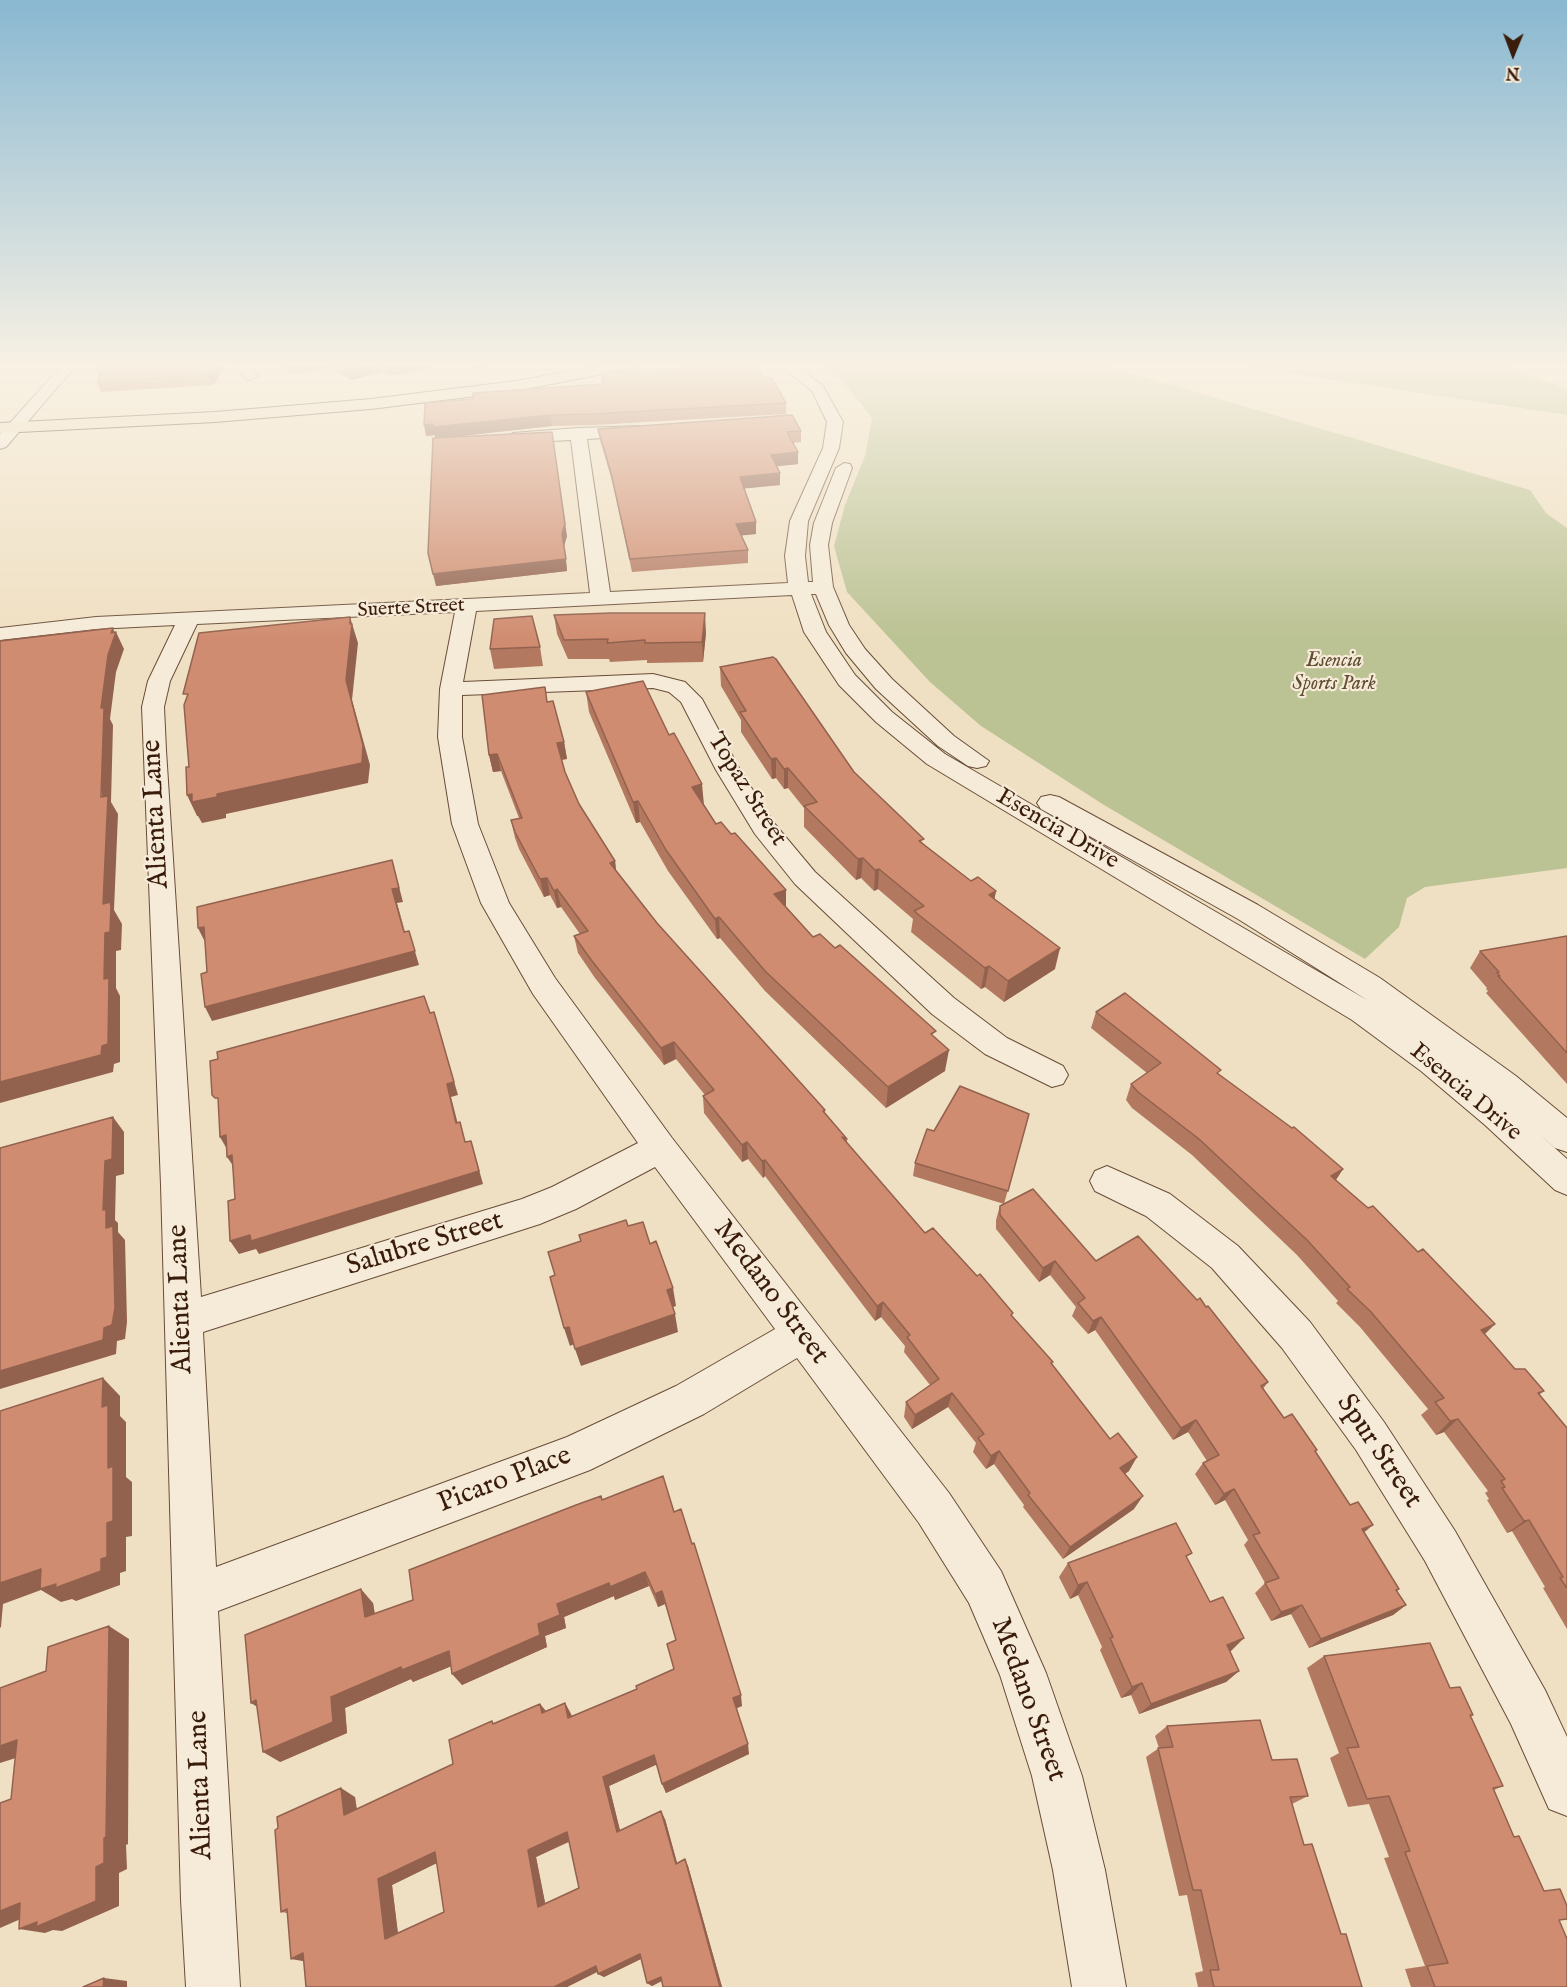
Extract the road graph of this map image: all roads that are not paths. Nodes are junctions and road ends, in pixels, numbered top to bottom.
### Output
1 (581, 455) edge
2 (828, 455) edge
3 (849, 455) edge
4 (811, 588) junction
5 (601, 598) junction
6 (466, 607) junction
7 (189, 619) junction
8 (0, 634) edge
9 (451, 689) junction
10 (1052, 1075) dead end
11 (1567, 1138) edge
12 (660, 1148) junction
13 (1567, 1180) edge
14 (1107, 1181) dead end
15 (182, 1321) junction
16 (801, 1335) junction
17 (195, 1597) junction
18 (1567, 1791) edge
19 (213, 1987) edge
20 (1099, 1987) edge

1 - 5 street
2 - 4 street, Esencia Drive
3 - 4 street, Esencia Drive
4 - 5 street, Suerte Street
4 - 11 street, Esencia Drive
4 - 13 street, Esencia Drive
5 - 6 street, Suerte Street
6 - 7 street, Suerte Street
6 - 9 street, Medano Street
7 - 8 street, Suerte Street
7 - 15 street, Alienta Lane
9 - 10 street, Topaz Street
9 - 12 street, Medano Street
12 - 15 street, Salubre Street
12 - 16 street, Medano Street
14 - 18 street, Spur Street
15 - 17 street, Alienta Lane
16 - 17 street, Picaro Place
16 - 20 street, Medano Street
17 - 19 street, Alienta Lane

